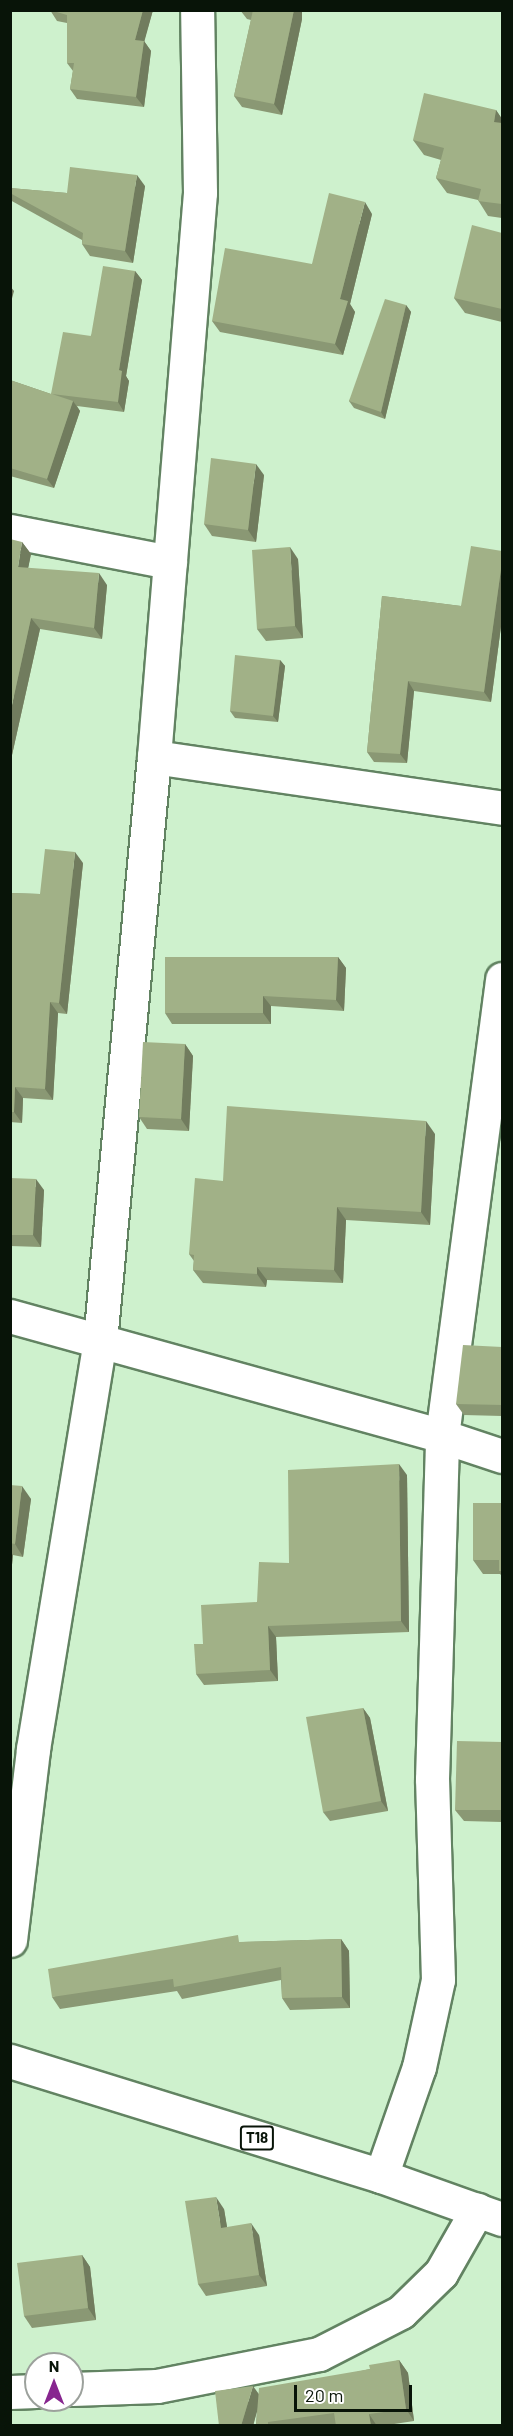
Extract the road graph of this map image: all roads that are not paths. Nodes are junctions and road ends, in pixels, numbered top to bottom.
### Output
1 (197, 10) edge
2 (10, 531) edge
3 (170, 562) junction
4 (154, 757) junction
5 (502, 808) edge
6 (502, 978) edge
7 (10, 1316) edge
8 (100, 1341) junction
9 (442, 1436) junction
10 (502, 1456) edge
11 (10, 1940) edge
12 (10, 2061) edge
13 (381, 2176) junction
14 (490, 2214) edge
15 (84, 2389) edge

1 - 3 main road
2 - 3 main road
3 - 4 main road
4 - 5 main road
4 - 8 main road
6 - 9 main road
7 - 8 main road
8 - 9 main road
8 - 11 main road
9 - 10 main road
9 - 13 main road
12 - 13 main road, T18
13 - 14 main road, T18
14 - 15 main road

